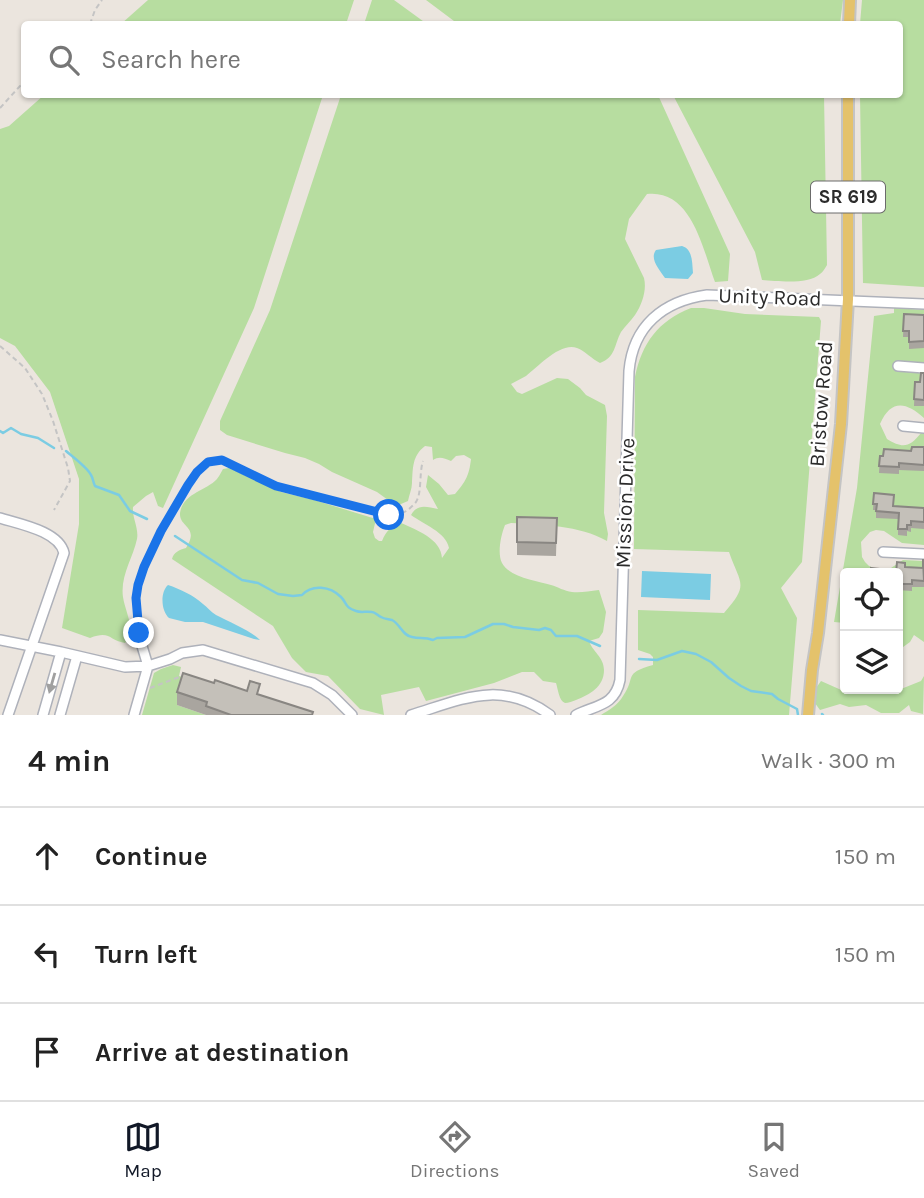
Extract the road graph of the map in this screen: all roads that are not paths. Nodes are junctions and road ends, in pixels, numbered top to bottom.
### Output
1 (850, 0) edge
2 (849, 21) edge
3 (848, 98) edge
4 (692, 297) joint
5 (848, 299) junction
6 (924, 304) edge
7 (898, 366) dead end
8 (924, 368) edge
9 (903, 426) dead end
10 (924, 428) edge
11 (0, 518) edge
12 (883, 552) dead end
13 (924, 554) edge
14 (0, 640) edge
15 (31, 646) junction
16 (142, 646) road end
17 (61, 652) junction
18 (77, 656) junction
19 (148, 666) junction
20 (8, 715) edge
21 (43, 715) edge
22 (60, 715) edge
23 (134, 715) edge
24 (352, 715) edge
25 (411, 715) edge
26 (550, 715) edge
27 (576, 715) edge
28 (808, 715) edge

1 - 2 main road
3 - 5 main road, Bristow Road / SR 619
4 - 5 street, Unity Road
4 - 27 street, Mission Drive
5 - 6 street, Unity Road
5 - 28 main road, Bristow Road / SR 619
7 - 8 street
9 - 10 street
11 - 15 street
12 - 13 street
14 - 15 street
15 - 17 street
15 - 20 street
16 - 19 street
17 - 18 street
17 -> 21 street
18 - 19 street
18 - 22 street
19 - 23 street
19 - 24 street
25 - 26 street

